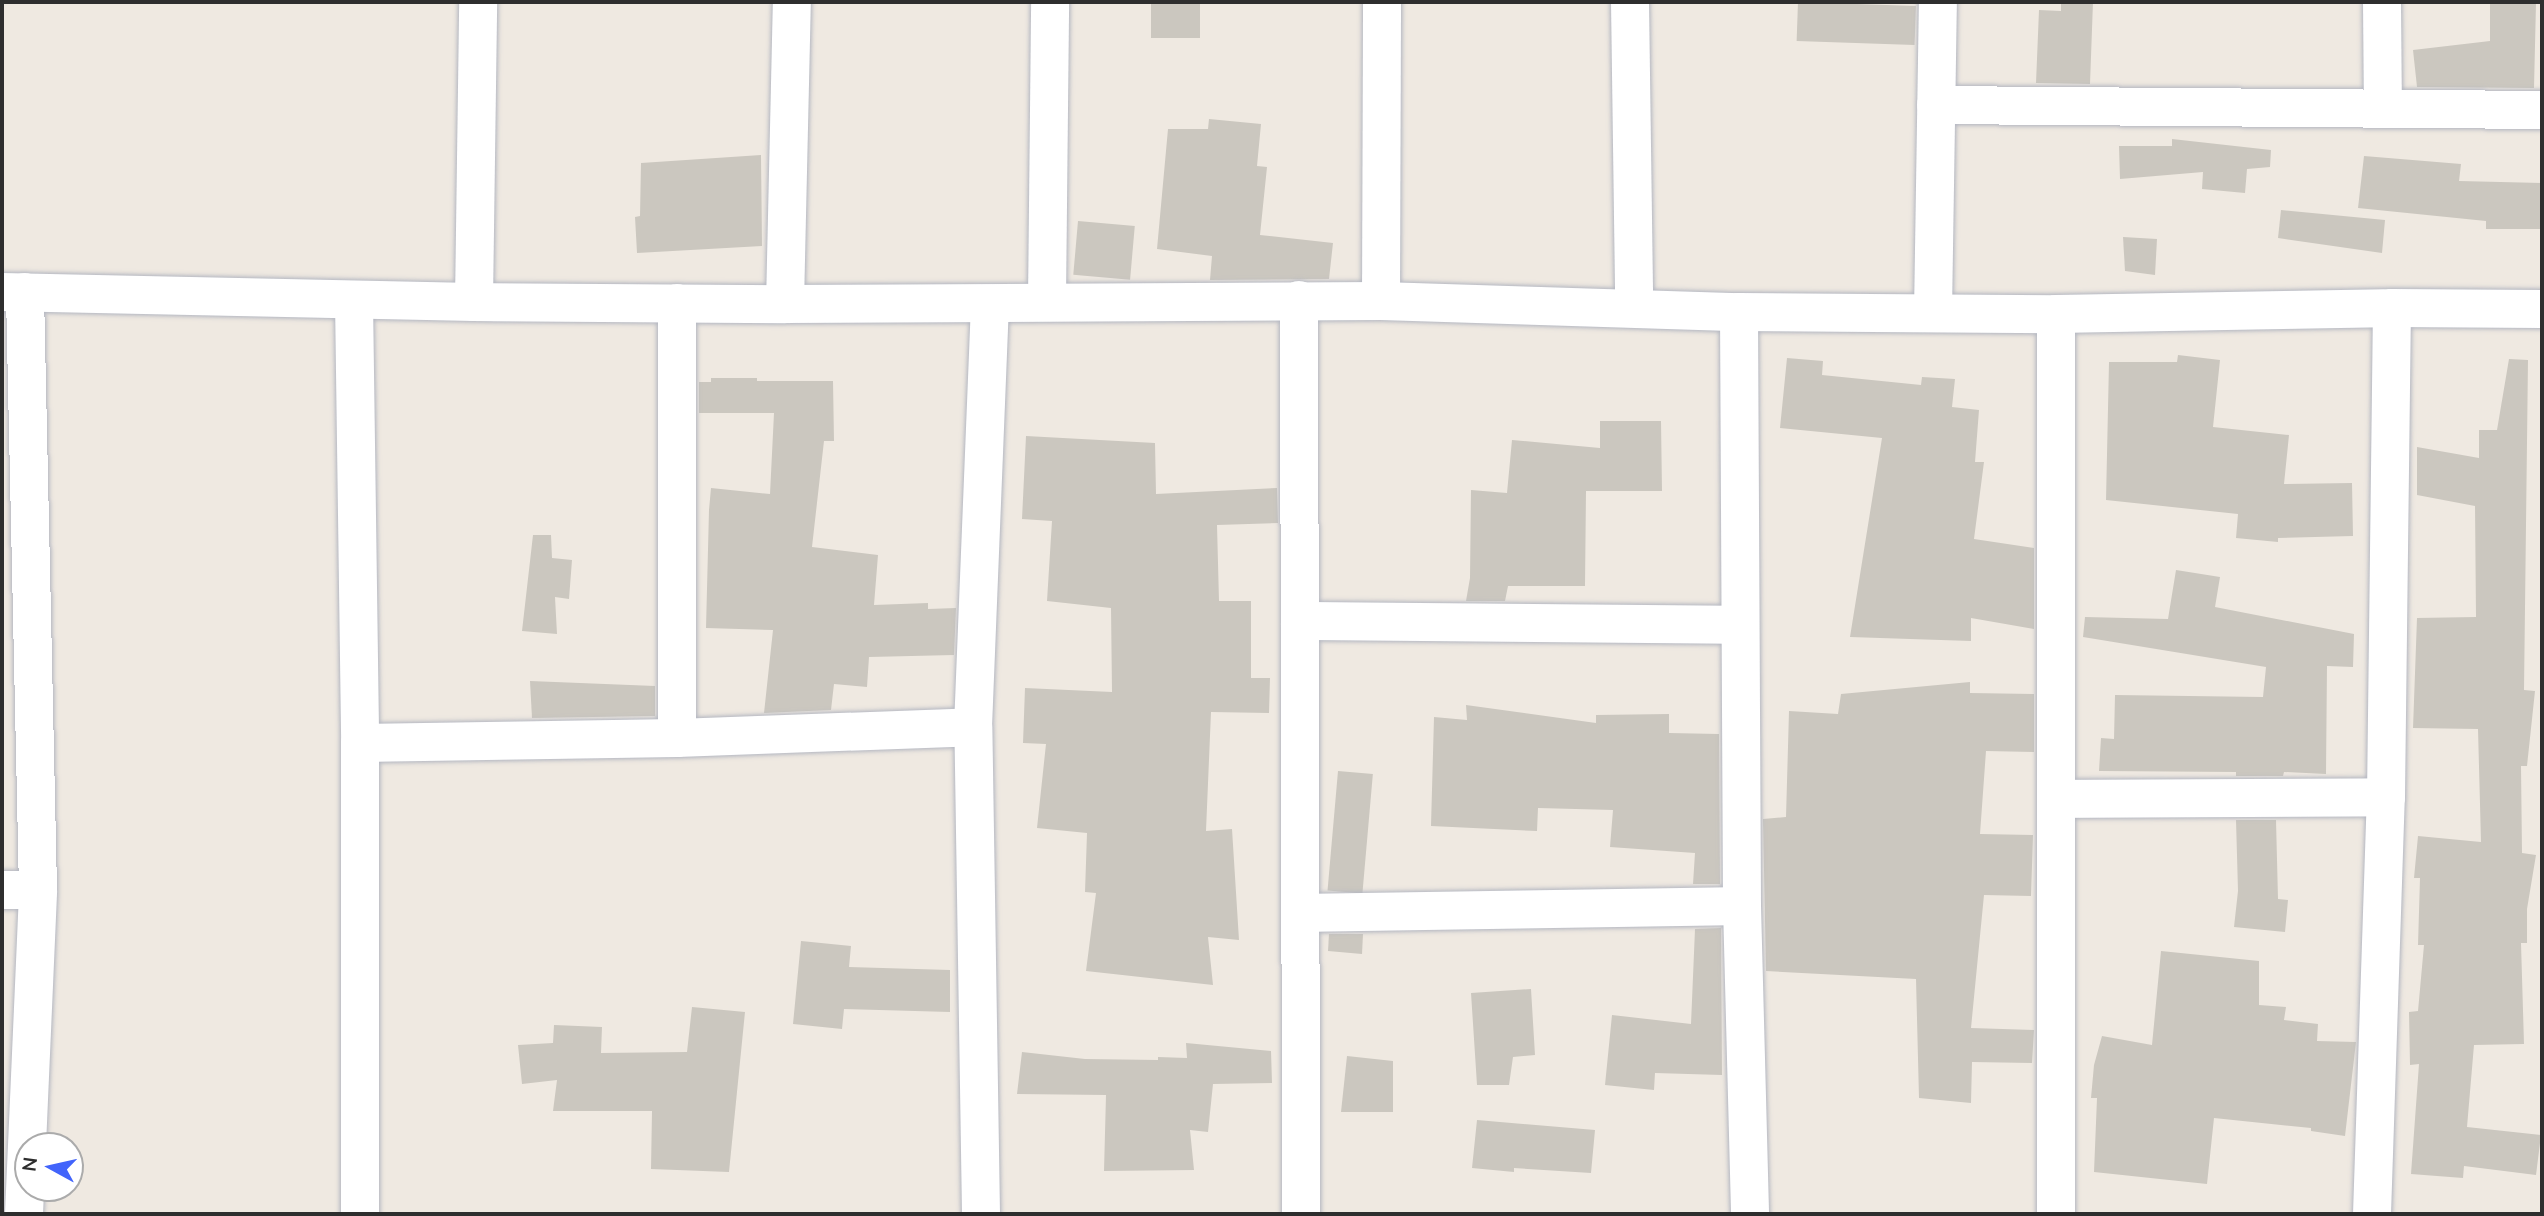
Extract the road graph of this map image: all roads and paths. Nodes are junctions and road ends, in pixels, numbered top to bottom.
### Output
1 (478, 2) edge
2 (792, 2) edge
3 (1050, 2) edge
4 (1382, 2) edge
5 (1630, 2) edge
6 (1938, 2) edge
7 (2382, 2) edge
8 (1937, 104) junction
9 (2383, 107) junction
10 (2542, 110) edge
11 (13, 292) edge
12 (354, 300) junction
13 (1299, 300) junction
14 (1047, 301) junction
15 (1381, 301) junction
16 (474, 302) junction
17 (677, 303) junction
18 (785, 304) junction
19 (990, 304) junction
20 (1634, 307) junction
21 (2392, 308) junction
22 (2542, 309) edge
23 (1739, 312) junction
24 (1933, 313) junction
25 (2056, 314) junction
26 (16, 612) edge
27 (1300, 621) junction
28 (1740, 625) junction
29 (973, 727) junction
30 (677, 738) junction
31 (360, 743) junction
32 (2386, 797) junction
33 (2058, 799) junction
34 (20, 890) edge
35 (1742, 906) junction
36 (1301, 913) junction
37 (23, 1214) edge
38 (360, 1214) edge
39 (981, 1214) edge
40 (1301, 1214) edge
41 (1750, 1214) edge
42 (2056, 1214) edge
43 (2372, 1214) edge

1 - 16 street
2 - 18 street
3 - 14 street
4 - 15 street
5 - 20 street
6 - 8 street
7 - 9 street
8 - 9 street
8 - 24 street
9 - 10 street
11 - 12 street
11 - 26 street
12 - 16 street
12 - 31 street
13 - 14 street
13 - 15 street
13 - 27 street
14 - 19 street
15 - 20 street
16 - 17 street
17 - 18 street
17 - 30 street
18 - 19 street
19 - 29 street
20 - 23 street
21 - 22 street
21 - 25 street
21 - 32 street
23 - 24 street
23 - 28 street
24 - 25 street
25 - 33 street
26 - 34 street
27 - 28 street
27 - 36 street
28 - 35 street
29 - 30 street
29 - 39 street
30 - 31 street
31 - 38 street
32 - 33 street
32 - 43 street
33 - 42 street
34 - 37 street
35 - 36 street
35 - 41 street
36 - 40 street

